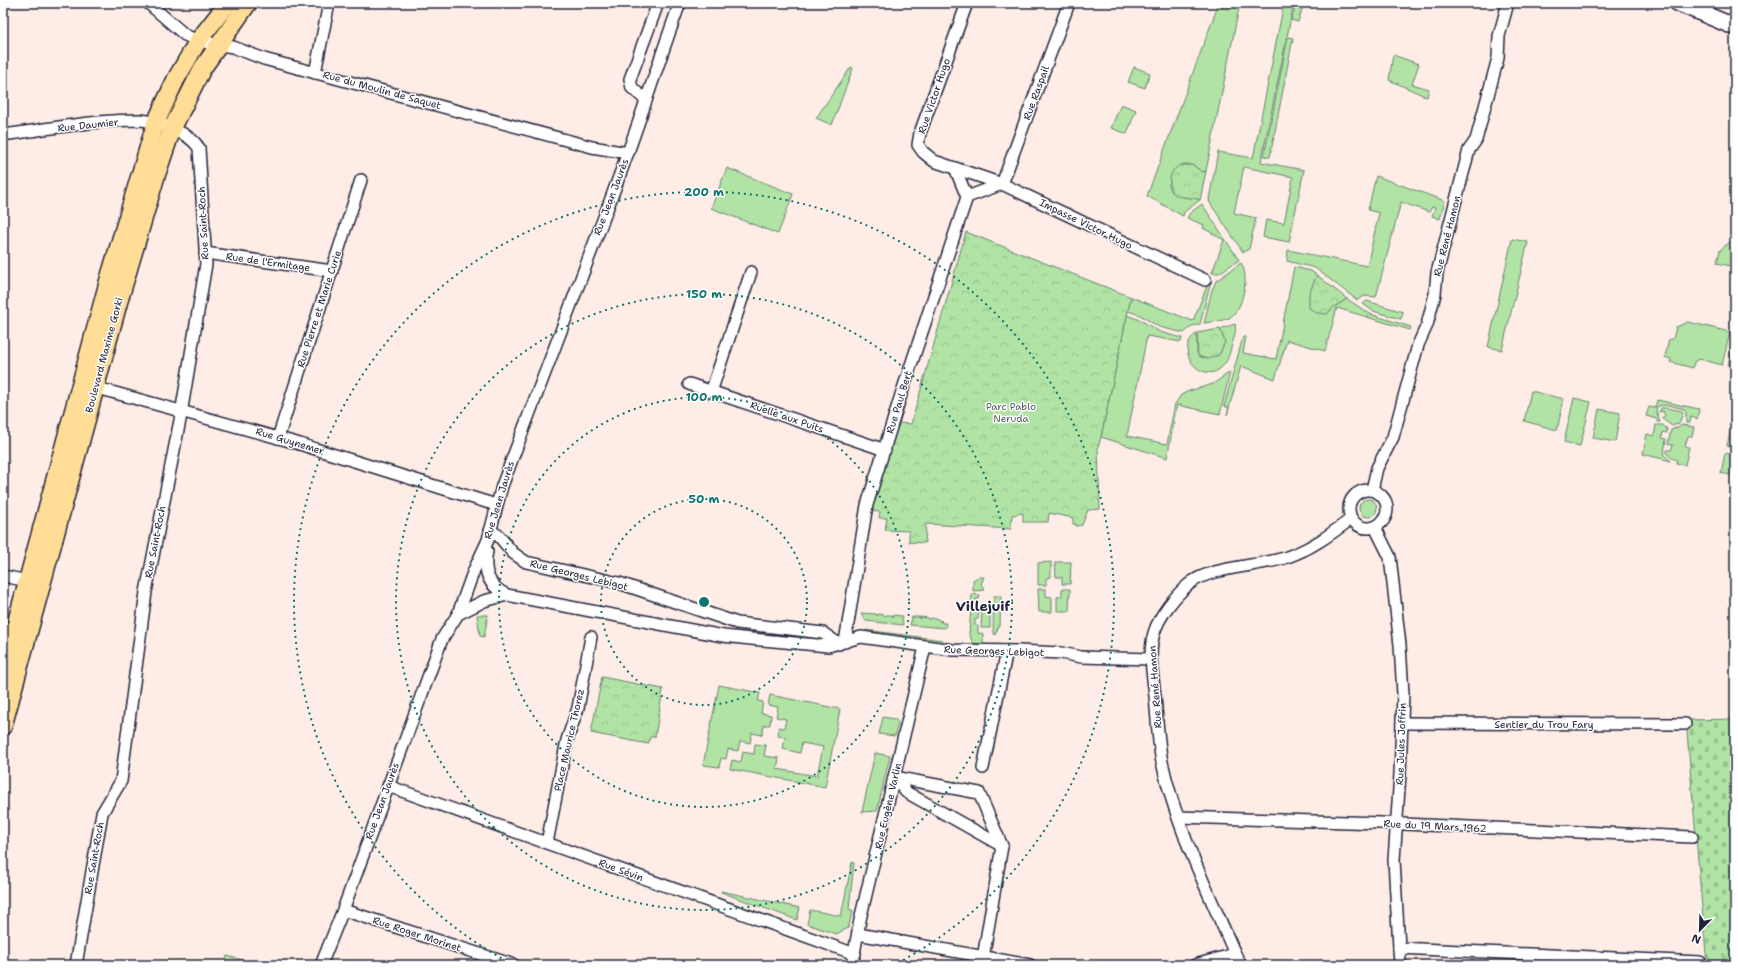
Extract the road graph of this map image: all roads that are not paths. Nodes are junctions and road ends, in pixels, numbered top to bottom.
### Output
1 (148, 3) edge
2 (228, 3) edge
3 (248, 3) edge
4 (329, 3) edge
5 (658, 3) edge
6 (680, 3) edge
7 (966, 3) edge
8 (1069, 3) edge
9 (1508, 3) edge
10 (1678, 3) edge
11 (1735, 27) edge
12 (198, 41) junction
13 (219, 45) junction
14 (316, 73) junction
15 (646, 100) junction
16 (156, 122) junction
17 (172, 129) junction
18 (3, 135) edge
19 (628, 153) junction
20 (955, 168) junction
21 (360, 180) dead end
22 (1002, 184) junction
23 (967, 197) junction
24 (205, 253) junction
25 (332, 271) junction
26 (751, 272) dead end
27 (1205, 280) dead end
28 (689, 384) dead end
29 (89, 386) junction
30 (711, 392) junction
31 (181, 411) junction
32 (278, 438) junction
33 (885, 450) junction
34 (1372, 490) junction
35 (496, 505) junction
36 (1351, 519) junction
37 (1375, 527) junction
38 (489, 536) junction
39 (3, 576) edge
40 (28, 581) junction
41 (507, 595) junction
42 (458, 614) junction
43 (591, 637) dead end
44 (842, 643) junction
45 (925, 647) junction
46 (1006, 655) dead end
47 (1151, 659) junction
48 (3, 672) edge
49 (1403, 723) junction
50 (1685, 724) dead end
51 (3, 726) edge
52 (983, 768) dead end
53 (894, 777) junction
54 (388, 786) junction
55 (1178, 817) junction
56 (1397, 824) junction
57 (1692, 837) dead end
58 (547, 843) junction
59 (1002, 846) junction
60 (343, 910) junction
61 (858, 934) junction
62 (1399, 948) junction
63 (855, 954) junction
64 (1235, 954) junction
65 (982, 961) edge
66 (1700, 962) dead end
67 (76, 965) edge
68 (321, 965) edge
69 (514, 965) edge
70 (852, 965) edge
71 (1030, 965) edge
72 (1195, 965) edge
73 (1241, 965) edge
74 (1400, 965) edge

1 - 12 street, Rue du Moulin de Saquet
2 - 12 main road, Boulevard Maxime Gorki
3 - 13 main road, Boulevard Maxime Gorki
4 - 14 street
5 - 15 street
6 - 15 street, Rue Jean Jaurès
7 - 20 street, Rue Victor Hugo
8 - 22 street, Rue Raspail
9 - 34 street, Rue René Hamon
10 - 11 main road
12 - 13 street, Rue du Moulin de Saquet
12 - 16 main road, Boulevard Maxime Gorki
13 - 14 street, Rue du Moulin de Saquet
13 - 17 main road, Boulevard Maxime Gorki
14 - 19 street, Rue du Moulin de Saquet
15 - 19 street, Rue Jean Jaurès
16 - 17 street, Rue Daumier
16 - 18 street, Rue Daumier
16 - 29 main road, Boulevard Maxime Gorki
17 - 24 street, Rue Saint-Roch
17 - 29 main road, Boulevard Maxime Gorki
19 - 35 street, Rue Jean Jaurès
20 - 22 street, Rue Victor Hugo
20 - 23 street
21 - 25 street, Rue Pierre et Marie Curie
22 - 23 street
22 - 27 street, Impasse Victor Hugo
23 - 33 street, Rue Paul Bert
24 - 25 street, Rue de l'Ermitage
24 - 31 street, Rue Saint-Roch
25 - 32 street, Rue Pierre et Marie Curie
26 - 30 street
28 - 30 street, Ruelle aux Puits
29 - 31 street, Rue Guynemer
29 - 40 main road, Boulevard Maxime Gorki
29 - 51 main road, Boulevard Maxime Gorki
30 - 33 street, Ruelle aux Puits
31 - 32 street, Rue Guynemer
31 - 67 street, Rue Saint-Roch
32 - 35 street, Rue Guynemer
33 - 44 street, Rue Paul Bert
34 - 36 street
34 - 37 street
35 - 38 street, Rue Jean Jaurès
36 - 37 street
36 - 47 street, Rue René Hamon
37 - 49 street, Rue Jules Joffrin
38 - 41 street, Rue Georges Lebigot
38 - 42 street, Rue Jean Jaurès
38 - 44 street, Rue Georges Lebigot
39 - 40 street
40 - 48 main road, Boulevard Maxime Gorki
41 - 42 street, Rue Georges Lebigot
41 - 44 street, Rue Georges Lebigot
42 - 54 street, Rue Jean Jaurès
43 - 58 street, Place Maurice Thorez
44 - 45 street, Rue Georges Lebigot
45 - 47 street, Rue Georges Lebigot
45 - 53 street, Rue Eugène Varlin
46 - 52 street
47 - 55 street, Rue René Hamon
49 - 50 street, Sentier du Trou Fary
49 - 56 street, Rue Jules Joffrin
53 - 59 street
53 - 59 street
53 - 61 street, Rue Eugène Varlin
54 - 58 street, Rue Sévin
54 - 60 street, Rue Jean Jaurès
55 - 56 street, Rue du 19 Mars 1962
55 - 64 street, Rue René Hamon
56 - 57 street, Rue du 19 Mars 1962
56 - 62 street, Rue Jules Joffrin
58 - 63 street, Rue Sévin
59 - 65 street
60 - 68 street, Rue Jean Jaurès
60 - 69 street, Rue Roger Morinet
61 - 63 street, Rue Eugène Varlin
61 - 65 street
62 - 66 street
62 - 74 street, Rue Jules Joffrin
63 - 70 street, Rue Eugène Varlin
64 - 72 street
64 - 73 street, Rue René Hamon
65 - 71 street

